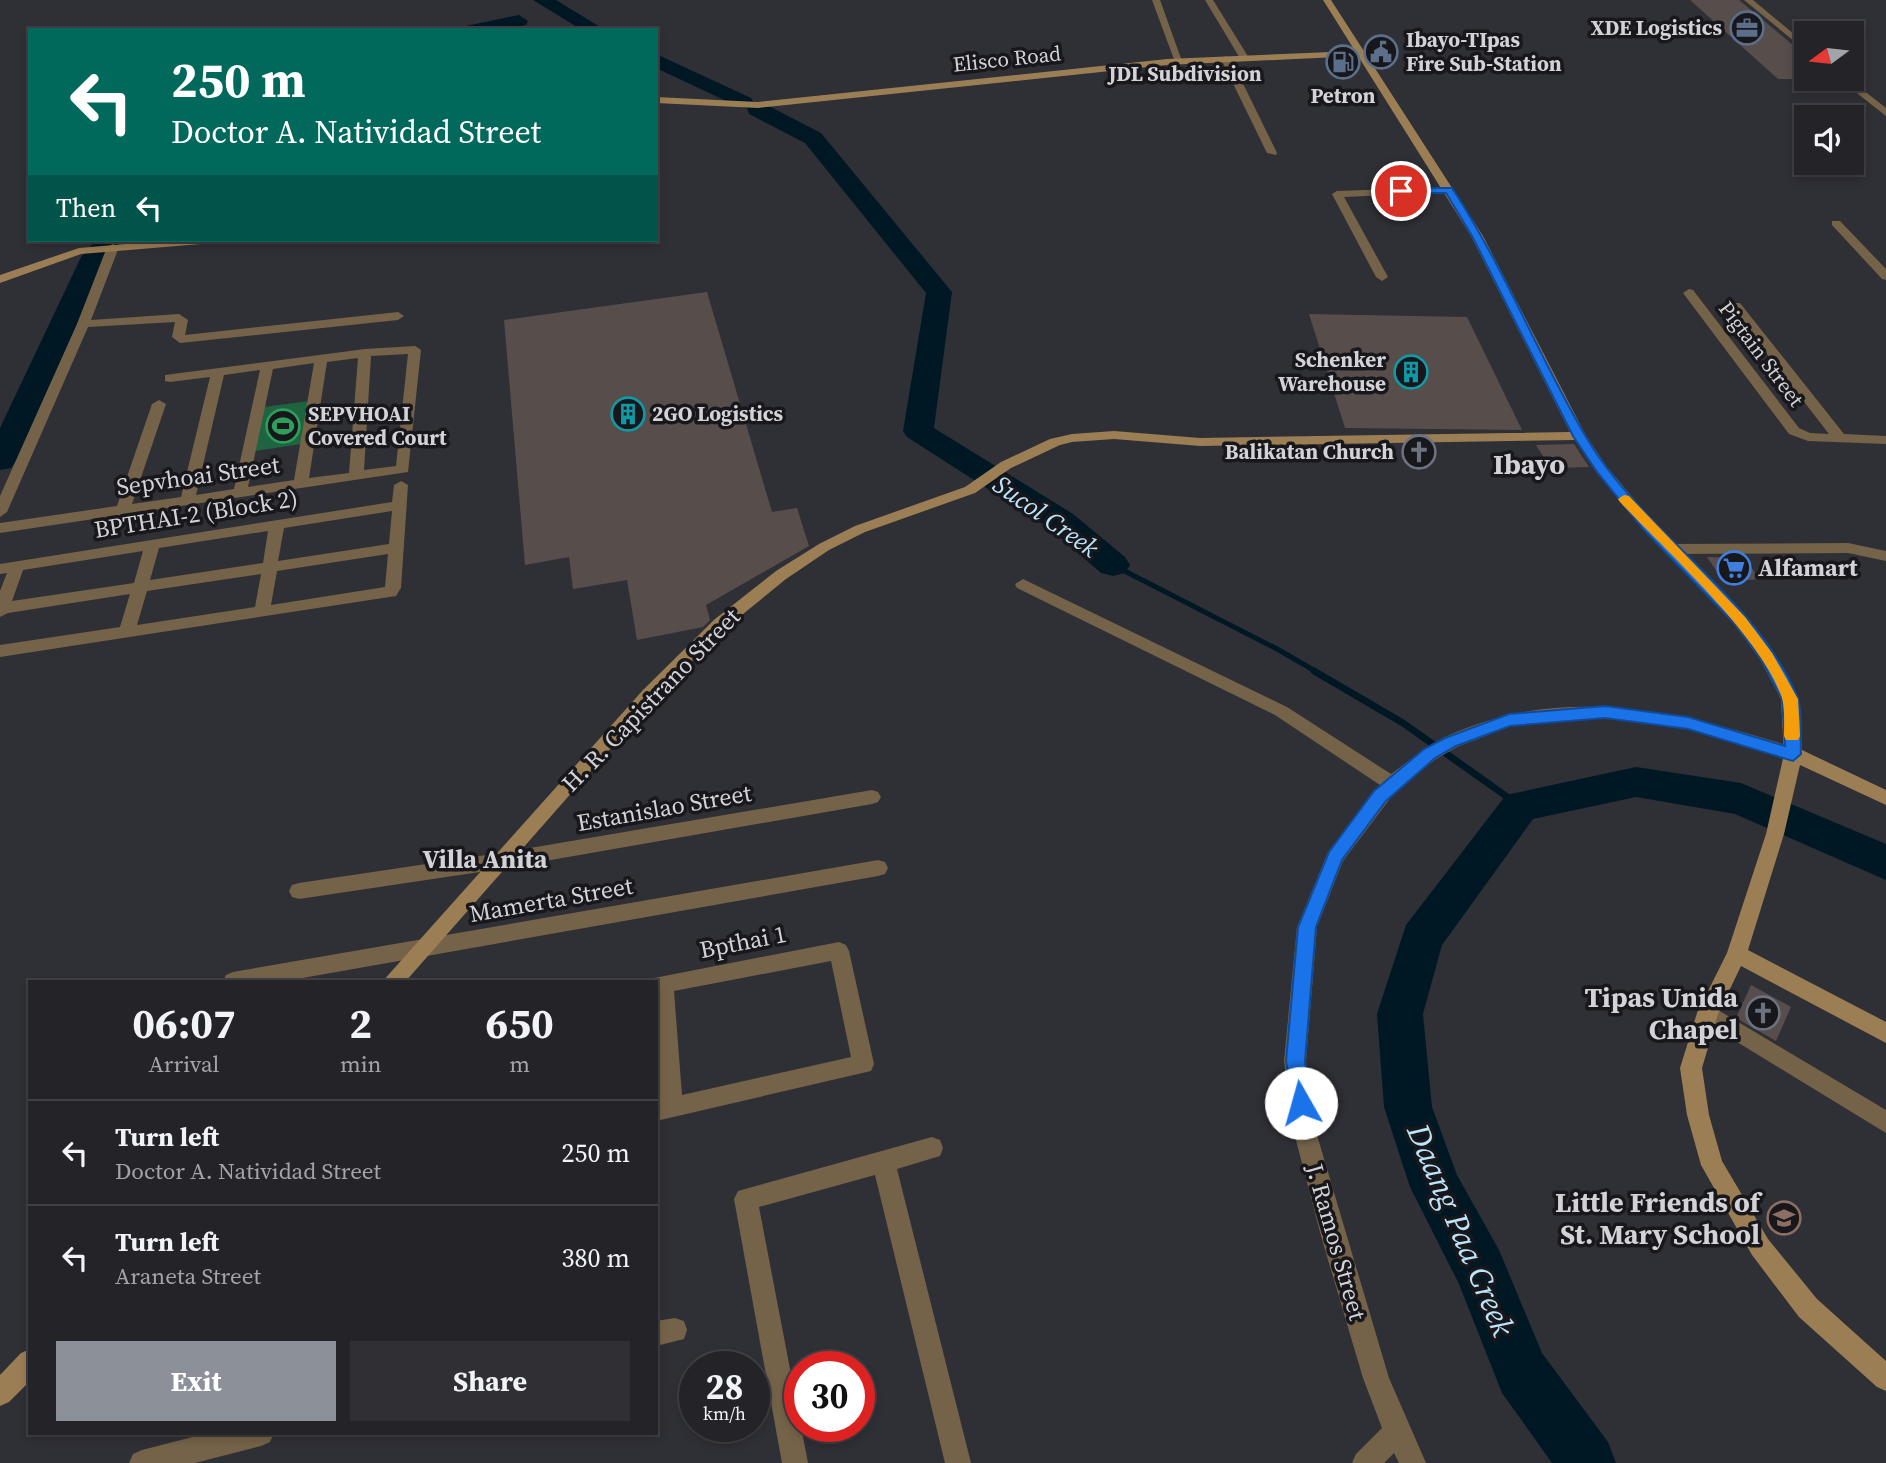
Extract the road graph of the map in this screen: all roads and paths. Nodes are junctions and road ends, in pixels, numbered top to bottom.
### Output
1 (1156, 0) edge
2 (1209, 0) edge
3 (1327, 0) edge
4 (1748, 0) edge
5 (1794, 38) edge
6 (1362, 52) junction
7 (1244, 58) junction
8 (1226, 59) junction
9 (1180, 62) junction
10 (1859, 91) edge
11 (658, 100) edge
12 (1886, 113) edge
13 (1272, 153) dead end
14 (1449, 190) junction
15 (1836, 223) dead end
16 (195, 242) edge
17 (111, 247) junction
18 (1886, 276) edge
19 (1382, 277) dead end
20 (0, 279) edge
21 (1689, 293) dead end
22 (1736, 306) dead end
23 (398, 316) dead end
24 (83, 324) junction
25 (1739, 335) junction
26 (365, 353) junction
27 (321, 359) junction
28 (267, 366) junction
29 (218, 372) junction
30 (170, 378) dead end
31 (159, 404) dead end
32 (1580, 436) junction
33 (1840, 438) junction
34 (1886, 440) edge
35 (356, 476) junction
36 (301, 484) junction
37 (401, 485) dead end
38 (240, 493) junction
39 (187, 501) junction
40 (400, 505) junction
41 (123, 510) junction
42 (0, 512) edge
43 (276, 524) junction
44 (0, 528) edge
45 (153, 544) junction
46 (396, 548) junction
47 (1669, 549) junction
48 (1886, 556) edge
49 (17, 566) junction
50 (270, 567) junction
51 (0, 569) edge
52 (1023, 584) dead end
53 (140, 586) junction
54 (1, 610) edge
55 (262, 612) junction
56 (127, 631) junction
57 (0, 651) edge
58 (1793, 754) junction
59 (1392, 783) junction
60 (872, 797) dead end
61 (1886, 798) edge
62 (500, 861) junction
63 (878, 868) dead end
64 (299, 891) dead end
65 (422, 950) junction
66 (1737, 954) junction
67 (239, 980) edge
68 (394, 980) edge
69 (660, 985) edge
70 (1708, 1013) junction
71 (1886, 1033) edge
72 (664, 1109) edge
73 (1886, 1122) edge
74 (932, 1147) dead end
75 (883, 1160) junction
76 (28, 1364) edge
77 (1886, 1378) edge
78 (0, 1393) edge
79 (1397, 1432) junction
80 (253, 1435) edge
81 (142, 1463) edge
82 (795, 1463) edge
83 (958, 1463) edge
84 (1365, 1463) edge
85 (1413, 1463) edge

1 - 9 street
2 - 7 street
3 - 6 main road
4 - 5 street
6 - 7 main road, Elisco Road
6 - 14 main road
7 - 8 main road, Elisco Road
8 - 9 main road, Elisco Road
8 - 13 street
9 - 11 main road, Elisco Road
10 - 12 street
14 - 19 street
14 - 32 main road
15 - 18 street
16 - 17 main road
17 - 20 main road
17 - 24 street
21 - 25 street, Pigtain Street
22 - 25 street
23 - 24 street
24 - 42 street
25 - 33 street
25 - 33 street, Pigtain Street
26 - 27 street
26 - 35 street
26 - 35 street, Sepvhoai Street
27 - 28 street
27 - 36 street
28 - 29 street
28 - 38 street
29 - 30 street
29 - 39 street
31 - 41 street
32 - 47 main road
32 - 62 main road, H. R. Capistrano Street
33 - 34 street, Pigtain Street
35 - 36 street, Sepvhoai Street
36 - 38 street, Sepvhoai Street
37 - 40 street
38 - 39 street, Sepvhoai Street
39 - 41 street, Sepvhoai Street
40 - 43 street, BPTHAI-2 (Block 2)
40 - 46 street
41 - 44 street, Sepvhoai Street
43 - 45 street, BPTHAI-2 (Block 2)
43 - 50 street
45 - 49 street, BPTHAI-2 (Block 2)
45 - 53 street
46 - 50 street
46 - 55 street
47 - 48 street
47 - 58 main road
49 - 51 street, BPTHAI-2 (Block 2)
49 - 54 street
50 - 53 street
50 - 55 street
52 - 59 street
53 - 54 street
53 - 56 street
55 - 56 street
56 - 57 street
58 - 59 street, J. Ramos Street
58 - 61 main road
58 - 66 main road
59 - 79 street, J. Ramos Street
60 - 62 street, Estanislao Street
62 - 64 street, Estanislao Street
62 - 65 main road, H. R. Capistrano Street
63 - 65 street, Mamerta Street
65 - 67 street, Mamerta Street
65 - 68 main road, H. R. Capistrano Street
66 - 70 main road
66 - 71 main road
69 - 72 street
69 - 72 street, Bpthai 1
70 - 73 street
70 - 77 main road
74 - 75 street
75 - 82 street
75 - 83 street
76 - 78 main road
79 - 84 street
79 - 85 street, J. Ramos Street
80 - 81 street

